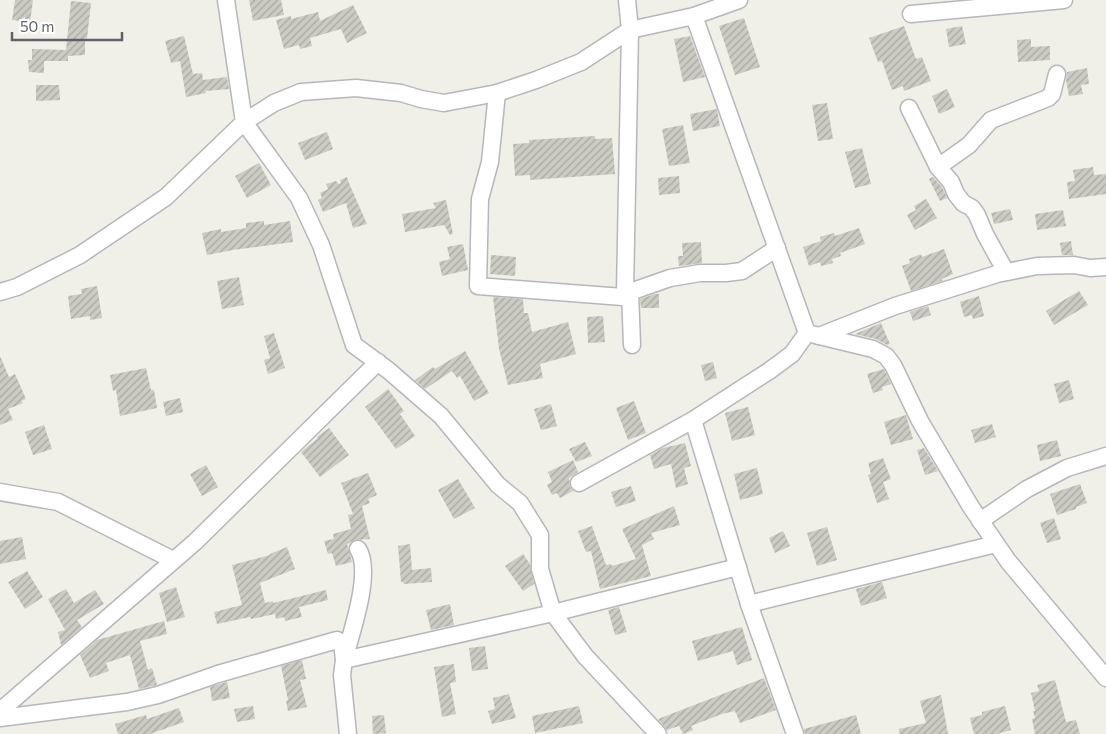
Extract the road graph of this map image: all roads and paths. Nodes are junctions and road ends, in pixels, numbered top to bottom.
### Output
1 (226, 0) edge
2 (627, 0) edge
3 (739, 0) edge
4 (1064, 0) edge
5 (911, 14) dead end
6 (694, 16) junction
7 (630, 30) junction
8 (1057, 74) dead end
9 (497, 93) junction
10 (909, 108) dead end
11 (244, 122) junction
12 (938, 167) junction
13 (777, 248) junction
14 (1106, 267) edge
15 (1006, 272) junction
16 (0, 292) edge
17 (813, 335) junction
18 (632, 345) dead end
19 (378, 362) junction
20 (693, 420) junction
21 (1106, 456) edge
22 (579, 483) dead end
23 (0, 492) edge
24 (980, 520) junction
25 (996, 544) junction
26 (358, 549) dead end
27 (174, 560) junction
28 (738, 567) junction
29 (749, 604) junction
30 (553, 613) junction
31 (344, 660) junction
32 (1106, 678) edge
33 (0, 711) edge
34 (0, 718) edge
35 (348, 734) edge
36 (658, 734) edge
37 (795, 734) edge

1 - 11 street
2 - 7 street
3 - 6 street
4 - 5 street
6 - 7 street
6 - 13 street
7 - 9 street
7 - 9 street
8 - 12 street
9 - 11 street
10 - 12 street
11 - 16 street
11 - 19 street
12 - 15 street
13 - 17 street
13 - 18 street
14 - 15 street
15 - 17 street
17 - 20 street
17 - 24 street
19 - 27 street
19 - 30 street
20 - 22 street
20 - 28 street
21 - 24 street
23 - 27 street
24 - 25 street
25 - 29 street
25 - 32 street
26 - 31 street
27 - 33 street
28 - 29 street
28 - 30 street
29 - 37 street
30 - 31 street
30 - 36 street
31 - 34 street
31 - 35 street

